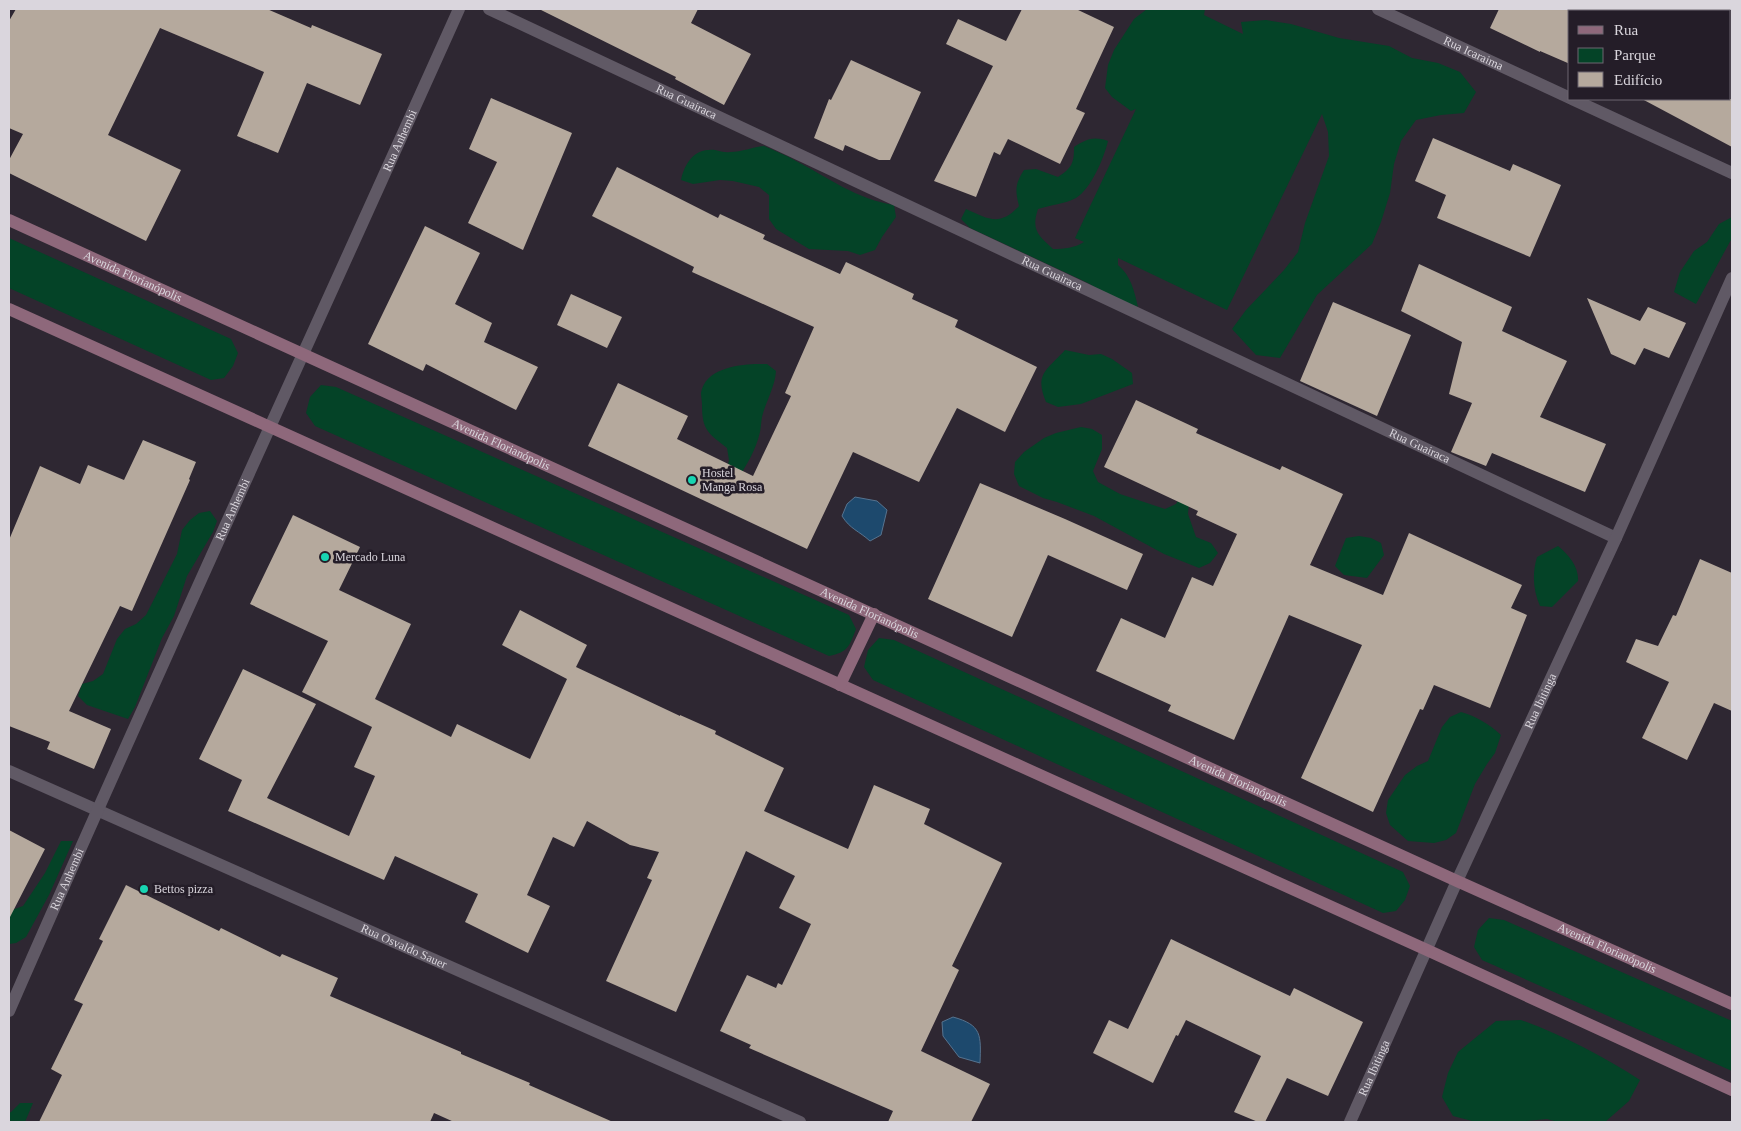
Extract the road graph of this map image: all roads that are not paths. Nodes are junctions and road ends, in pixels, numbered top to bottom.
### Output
1 (459, 9) edge
2 (489, 9) edge
3 (1378, 9) edge
4 (1568, 97) edge
5 (1575, 100) edge
6 (1732, 173) edge
7 (9, 220) edge
8 (1732, 278) edge
9 (9, 309) edge
10 (304, 354) junction
11 (270, 427) junction
12 (1616, 538) junction
13 (874, 614) junction
14 (840, 685) junction
15 (9, 771) edge
16 (96, 811) junction
17 (1457, 881) junction
18 (1427, 950) junction
19 (1732, 1004) edge
20 (9, 1011) edge
21 (1732, 1090) edge
22 (800, 1122) edge
23 (1350, 1122) edge

1 - 10 street, Rua Anhembi
2 - 12 street, Rua Guairaca
3 - 4 street, Rua Icaraima
5 - 6 street, Rua Icaraima
7 - 10 street, Avenida Florianópolis
8 - 12 street, Rua Ibitinga
9 - 11 street
10 - 11 street, Rua Anhembi
10 - 13 street, Avenida Florianópolis
11 - 14 street
11 - 16 street, Rua Anhembi
12 - 17 street, Rua Ibitinga
13 - 14 street
13 - 17 street, Avenida Florianópolis
14 - 18 street
15 - 16 street, Rua Osvaldo Sauer
16 - 20 street, Rua Anhembi
16 - 22 street, Rua Osvaldo Sauer
17 - 18 street, Rua Ibitinga
17 - 19 street, Avenida Florianópolis
18 - 21 street
18 - 23 street, Rua Ibitinga

